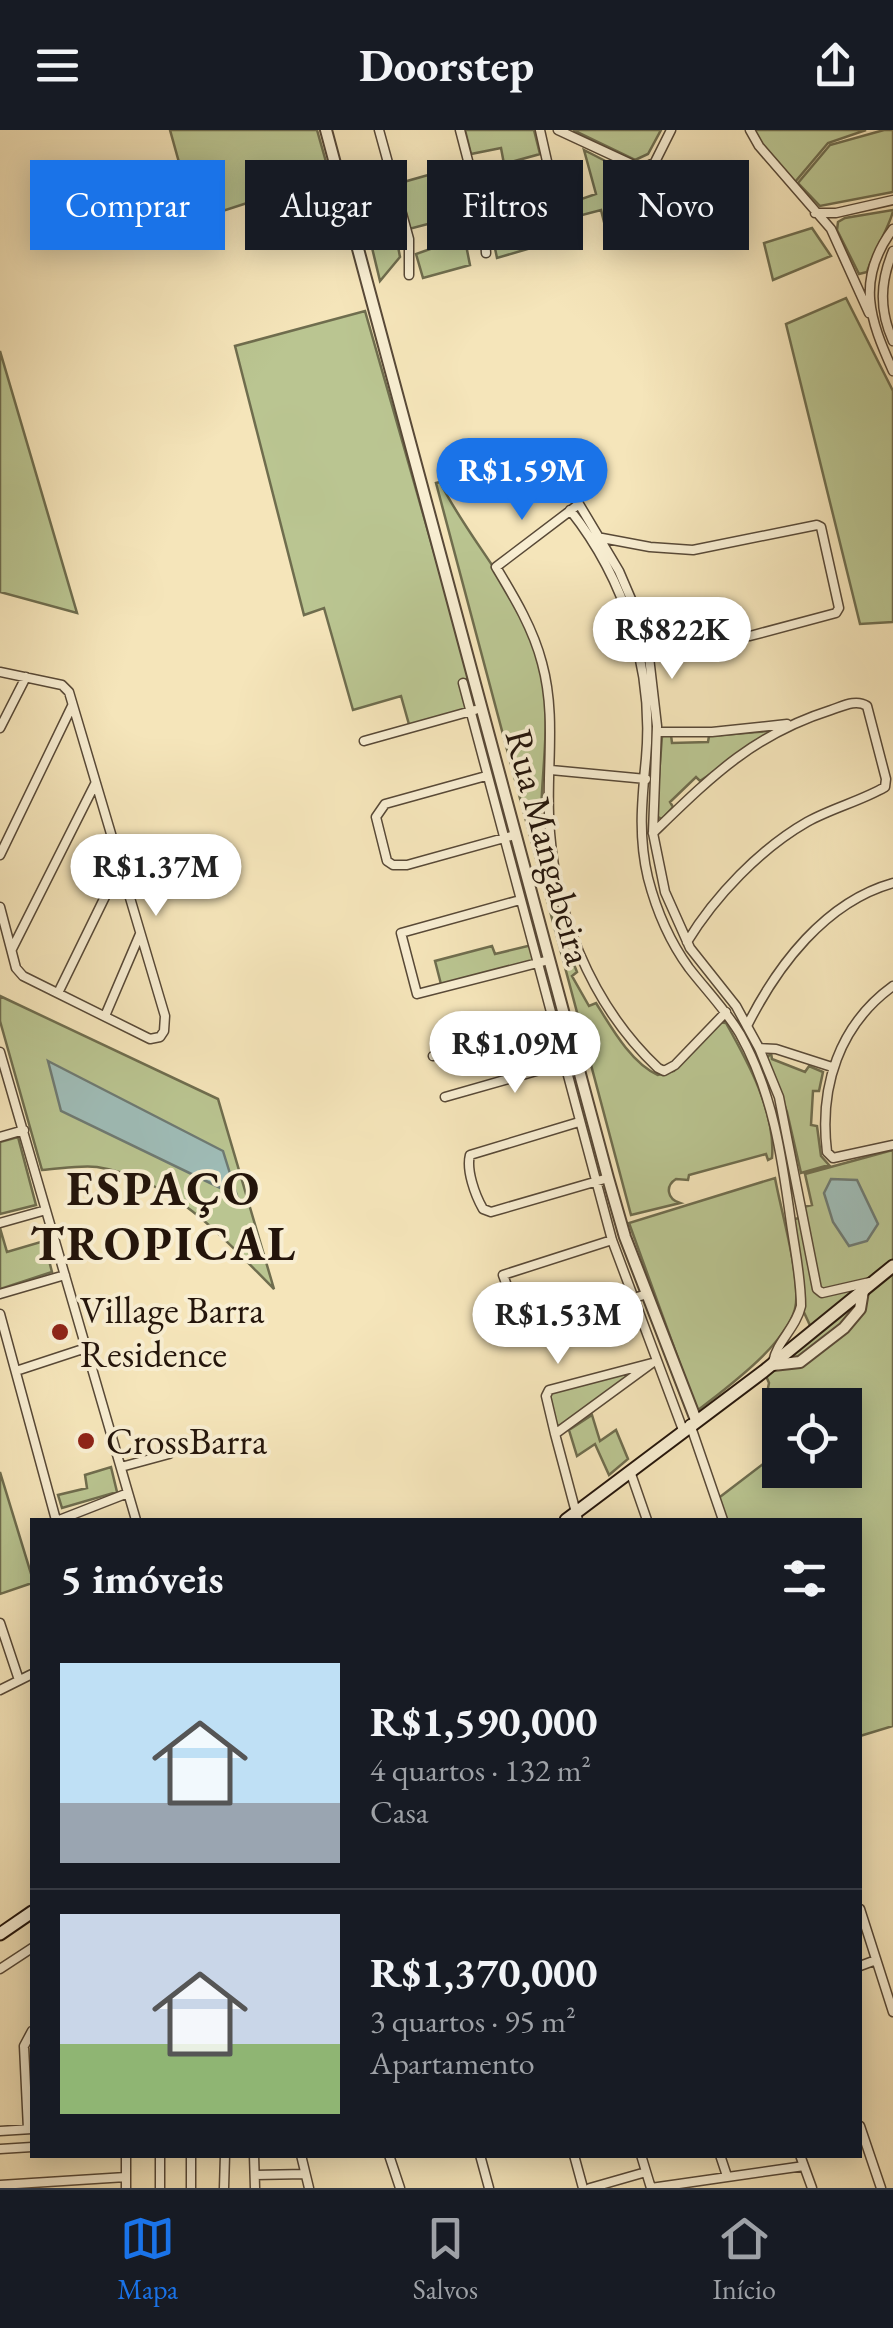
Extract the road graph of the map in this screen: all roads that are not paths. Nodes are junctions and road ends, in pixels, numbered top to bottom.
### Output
1 (326, 130) edge
2 (379, 130) edge
3 (460, 130) edge
4 (540, 130) edge
5 (558, 130) edge
6 (670, 130) edge
7 (750, 130) edge
8 (547, 160) edge
9 (621, 160) edge
10 (656, 160) edge
11 (893, 200) edge
12 (815, 212) junction
13 (836, 213) junction
14 (893, 229) edge
15 (830, 230) junction
16 (893, 251) edge
17 (486, 253) dead end
18 (410, 275) dead end
19 (883, 278) junction
20 (871, 279) junction
21 (854, 280) junction
22 (869, 313) junction
23 (893, 341) edge
24 (893, 371) edge
25 (575, 507) junction
26 (602, 538) junction
27 (640, 639) junction
28 (0, 672) edge
29 (26, 678) junction
30 (463, 683) dead end
31 (73, 704) junction
32 (476, 710) junction
33 (794, 723) junction
34 (0, 728) edge
35 (657, 732) junction
36 (364, 741) dead end
37 (551, 770) junction
38 (486, 776) junction
39 (643, 779) junction
40 (655, 779) junction
41 (96, 782) junction
42 (652, 833) junction
43 (516, 835) junction
44 (503, 839) junction
45 (0, 854) edge
46 (120, 866) junction
47 (893, 883) edge
48 (665, 892) junction
49 (654, 899) junction
50 (520, 900) junction
51 (0, 907) edge
52 (140, 934) junction
53 (687, 942) junction
54 (12, 950) junction
55 (543, 962) junction
56 (893, 986) edge
57 (58, 992) junction
58 (726, 1012) junction
59 (105, 1016) junction
60 (552, 1022) junction
61 (747, 1026) junction
62 (741, 1037) junction
63 (759, 1048) junction
64 (0, 1052) edge
65 (433, 1056) dead end
66 (575, 1060) junction
67 (563, 1062) junction
68 (832, 1067) junction
69 (445, 1096) dead end
70 (579, 1122) junction
71 (24, 1130) junction
72 (0, 1137) edge
73 (893, 1145) edge
74 (795, 1168) junction
75 (783, 1170) junction
76 (608, 1178) junction
77 (596, 1182) junction
78 (46, 1210) junction
79 (804, 1217) junction
80 (790, 1220) junction
81 (0, 1223) edge
82 (612, 1240) junction
83 (893, 1266) edge
84 (65, 1275) junction
85 (874, 1282) junction
86 (863, 1291) junction
87 (822, 1293) junction
88 (0, 1294) edge
89 (641, 1296) junction
90 (801, 1306) junction
91 (839, 1310) junction
92 (0, 1314) edge
93 (844, 1328) junction
94 (814, 1332) junction
95 (828, 1339) junction
96 (86, 1348) junction
97 (654, 1361) junction
98 (772, 1365) junction
99 (16, 1371) junction
100 (597, 1376) junction
101 (610, 1396) junction
102 (690, 1425) junction
103 (555, 1434) junction
104 (169, 1454) dead end
105 (121, 1468) junction
106 (630, 1472) junction
107 (128, 1494) junction
108 (57, 1518) edge
109 (63, 1518) edge
110 (135, 1518) edge
111 (573, 1518) edge
112 (646, 1518) edge
113 (722, 1518) edge
114 (0, 1623) edge
115 (30, 1675) edge
116 (19, 1680) junction
117 (0, 1690) edge
118 (30, 1913) edge
119 (862, 1915) edge
120 (0, 1934) edge
121 (30, 1949) edge
122 (876, 1960) junction
123 (862, 1965) edge
124 (0, 1969) edge
125 (893, 2012) edge
126 (30, 2035) edge
127 (29, 2063) edge
128 (30, 2129) edge
129 (0, 2131) edge
130 (862, 2132) edge
131 (30, 2147) edge
132 (0, 2149) edge
133 (126, 2158) edge
134 (160, 2158) edge
135 (190, 2158) edge
136 (225, 2158) edge
137 (254, 2158) edge
138 (302, 2158) edge
139 (390, 2158) edge
140 (481, 2158) edge
141 (575, 2158) edge
142 (641, 2158) edge
143 (721, 2158) edge
144 (801, 2158) edge
145 (804, 2166) junction
146 (646, 2172) junction
147 (305, 2174) junction
148 (254, 2175) junction
149 (727, 2176) junction
150 (126, 2177) junction
151 (0, 2185) edge
152 (126, 2188) edge
153 (160, 2188) edge
154 (191, 2188) edge
155 (224, 2188) edge
156 (255, 2188) edge
157 (309, 2188) edge
158 (400, 2188) edge
159 (489, 2188) edge
160 (587, 2188) edge
161 (651, 2188) edge
162 (812, 2188) edge
163 (880, 2188) edge

1 - 32 street, Rua Mangabeira
2 - 18 street
3 - 17 street
4 - 8 street
5 - 9 street
6 - 10 street
7 - 12 street
11 - 13 street
12 - 13 street
12 - 15 street
13 - 15 street
14 - 20 street
15 - 21 street
16 - 19 street
19 - 20 street
19 - 23 street
20 - 21 street
20 - 22 street
21 - 22 street
22 - 24 street
25 - 26 street
25 - 27 street
25 - 37 street
26 - 27 street
26 - 27 street
27 - 35 street
27 - 39 street
28 - 29 street
29 - 31 street
29 - 34 street
30 - 32 street
31 - 41 street
31 - 45 street
32 - 36 street
32 - 38 street
32 - 43 street, Rua Mangabeira
33 - 35 street
33 - 42 street
33 - 53 street
35 - 40 street
37 - 39 street
37 - 58 street
38 - 44 street
38 - 44 street
39 - 40 street
39 - 49 street
40 - 42 street
41 - 46 street
41 - 54 street
42 - 48 street
43 - 44 street
43 - 55 street, Rua Mangabeira
44 - 50 street
46 - 52 street
46 - 57 street
47 - 61 street
48 - 49 street
48 - 53 street
49 - 58 street
50 - 55 street
50 - 55 street
51 - 54 street
52 - 59 street
52 - 59 street
53 - 61 street
54 - 57 street
55 - 60 street
55 - 66 street, Rua Mangabeira
56 - 68 street
57 - 59 street
58 - 62 street
60 - 65 street
60 - 67 street
61 - 62 street
61 - 63 street
62 - 75 street
63 - 68 street
63 - 74 street
64 - 71 street
66 - 67 street
66 - 76 street, Rua Mangabeira
67 - 69 street
67 - 70 street
68 - 73 street
70 - 77 street
70 - 77 street
71 - 72 street
71 - 78 street
74 - 75 street
74 - 79 street
75 - 80 street
76 - 77 street
76 - 89 street, Rua Mangabeira
77 - 82 street
78 - 81 street
78 - 84 street
79 - 80 street
79 - 87 street
80 - 90 street
82 - 89 street
82 - 89 street
83 - 85 main road
84 - 88 street
84 - 96 street
85 - 86 main road
85 - 87 street
86 - 91 main road
86 - 93 street
87 - 91 street
89 - 97 street
89 - 102 street, Rua Mangabeira
90 - 94 street
90 - 98 street
91 - 93 street
91 - 94 main road
92 - 99 street
93 - 95 street
94 - 95 street
94 - 98 main road
95 - 98 street
96 - 99 street
96 - 105 street
97 - 100 street
97 - 101 street
97 - 102 street
98 - 102 main road
99 - 108 street
100 - 101 street
100 - 103 street
101 - 103 street
102 - 106 main road
102 - 113 street
103 - 111 street
104 - 105 street
105 - 107 street
106 - 111 main road
106 - 112 street
107 - 109 street
107 - 110 street
114 - 116 street
115 - 116 street
116 - 117 street
118 - 120 main road
119 - 122 street
121 - 124 street
122 - 123 street
122 - 125 street
126 - 127 street
127 - 128 street
128 - 129 street
130 - 163 street
131 - 132 street
133 - 150 street
134 - 153 street
135 - 154 street
136 - 155 street
137 - 148 street
138 - 147 street
139 - 158 street
140 - 159 street
141 - 160 street
142 - 146 street
143 - 149 street
144 - 145 street
145 - 149 street
145 - 162 street
146 - 160 street
146 - 161 street
147 - 148 street
147 - 157 street
148 - 156 street
149 - 161 street
150 - 151 street
150 - 152 street

